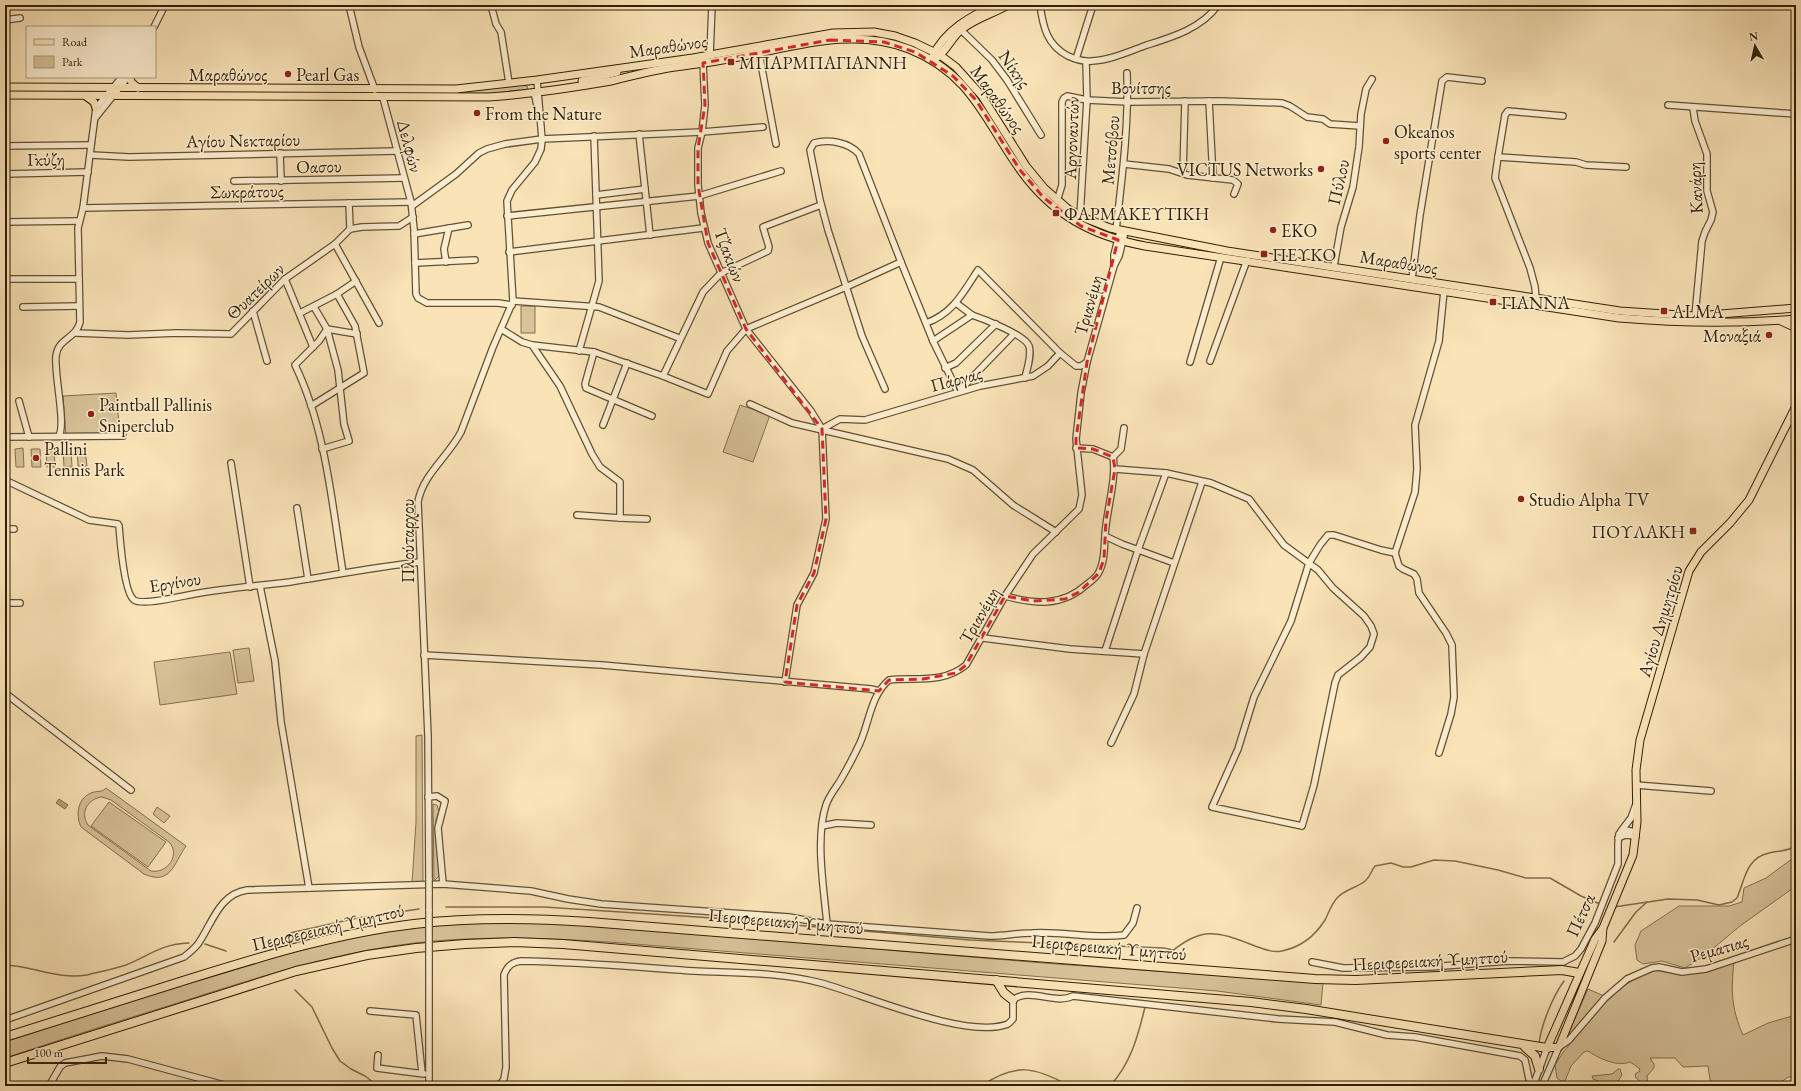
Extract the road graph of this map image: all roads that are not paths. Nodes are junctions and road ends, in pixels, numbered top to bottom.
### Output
1 (165, 5) edge
2 (349, 5) edge
3 (491, 5) edge
4 (712, 5) edge
5 (995, 5) edge
6 (1008, 5) edge
7 (1040, 5) edge
8 (1093, 5) edge
9 (1218, 5) edge
10 (20, 18) dead end
11 (5, 20) edge
12 (154, 26) edge
13 (959, 28) junction
14 (759, 53) junction
15 (937, 54) junction
16 (710, 55) junction
17 (1076, 59) junction
18 (931, 60) junction
19 (1086, 61) junction
20 (703, 63) junction
21 (1127, 72) dead end
22 (121, 78) edge
23 (127, 78) edge
24 (129, 78) edge
25 (1372, 79) dead end
26 (1482, 81) dead end
27 (509, 84) junction
28 (5, 87) edge
29 (116, 88) junction
30 (138, 88) junction
31 (537, 88) junction
32 (375, 90) junction
33 (5, 95) edge
34 (85, 96) junction
35 (108, 97) junction
36 (383, 98) junction
37 (1087, 100) junction
38 (1185, 101) junction
39 (1209, 101) junction
40 (1128, 102) junction
41 (1668, 105) dead end
42 (96, 108) junction
43 (1693, 108) junction
44 (1796, 114) edge
45 (1563, 116) dead end
46 (95, 118) junction
47 (1360, 126) junction
48 (763, 127) dead end
49 (702, 132) junction
50 (639, 134) junction
51 (1041, 135) dead end
52 (594, 136) junction
53 (542, 139) junction
54 (776, 144) dead end
55 (91, 145) junction
56 (5, 146) edge
57 (397, 151) junction
58 (280, 153) junction
59 (91, 155) junction
60 (1498, 157) junction
61 (1124, 164) junction
62 (1626, 167) dead end
63 (781, 171) dead end
64 (88, 172) junction
65 (1183, 173) junction
66 (5, 174) edge
67 (404, 178) junction
68 (1213, 178) junction
69 (280, 180) junction
70 (234, 182) dead end
71 (645, 189) junction
72 (1234, 194) dead end
73 (596, 195) junction
74 (699, 196) junction
75 (1057, 201) junction
76 (646, 202) junction
77 (349, 203) junction
78 (411, 204) junction
79 (821, 204) junction
80 (596, 207) junction
81 (84, 208) junction
82 (507, 216) junction
83 (1080, 216) junction
84 (413, 217) junction
85 (79, 221) junction
86 (5, 222) edge
87 (468, 225) dead end
88 (449, 228) junction
89 (704, 228) junction
90 (350, 229) junction
91 (1121, 231) junction
92 (414, 234) junction
93 (650, 235) junction
94 (598, 241) junction
95 (1120, 241) junction
96 (335, 244) junction
97 (509, 252) junction
98 (1221, 257) junction
99 (475, 260) dead end
100 (1247, 260) junction
101 (446, 262) junction
102 (901, 262) junction
103 (415, 263) junction
104 (1334, 266) junction
105 (721, 273) junction
106 (5, 279) edge
107 (79, 279) junction
108 (285, 279) junction
109 (1412, 279) junction
110 (356, 281) junction
111 (846, 287) junction
112 (1444, 291) junction
113 (337, 294) junction
114 (1536, 299) junction
115 (512, 303) junction
116 (956, 303) junction
117 (79, 306) junction
118 (314, 306) junction
119 (592, 306) junction
120 (23, 307) dead end
121 (1796, 308) edge
122 (253, 311) junction
123 (300, 313) junction
124 (972, 315) junction
125 (1695, 316) junction
126 (1796, 319) edge
127 (1775, 321) junction
128 (926, 322) junction
129 (379, 323) dead end
130 (996, 324) junction
131 (1796, 328) edge
132 (327, 329) junction
133 (501, 329) junction
134 (746, 329) junction
135 (76, 333) junction
136 (357, 334) junction
137 (1014, 334) junction
138 (679, 338) junction
139 (933, 341) junction
140 (532, 345) junction
141 (312, 347) junction
142 (579, 351) junction
143 (594, 352) junction
144 (1060, 353) junction
145 (267, 360) dead end
146 (1210, 361) dead end
147 (1087, 362) junction
148 (1190, 362) dead end
149 (627, 363) junction
150 (945, 368) junction
151 (663, 376) junction
152 (1026, 378) junction
153 (340, 388) junction
154 (885, 389) dead end
155 (958, 392) junction
156 (613, 399) junction
157 (19, 401) dead end
158 (750, 404) dead end
159 (311, 406) junction
160 (1796, 406) edge
161 (652, 416) dead end
162 (603, 425) dead end
163 (1124, 428) dead end
164 (822, 429) junction
165 (58, 436) junction
166 (123, 436) dead end
167 (5, 437) edge
168 (28, 437) junction
169 (1076, 448) junction
170 (322, 449) junction
171 (1113, 457) junction
172 (231, 462) dead end
173 (1116, 469) junction
174 (1166, 473) junction
175 (5, 480) edge
176 (1202, 482) junction
177 (297, 508) dead end
178 (577, 515) dead end
179 (620, 518) junction
180 (647, 519) dead end
181 (5, 529) edge
182 (14, 529) dead end
183 (1056, 532) junction
184 (1105, 536) junction
185 (1138, 550) junction
186 (1395, 553) junction
187 (420, 562) junction
188 (1174, 562) junction
189 (1309, 563) junction
190 (343, 573) junction
191 (308, 579) junction
192 (260, 586) junction
193 (250, 587) junction
194 (1005, 596) junction
195 (5, 603) edge
196 (20, 603) dead end
197 (982, 638) junction
198 (1105, 651) junction
199 (1144, 654) junction
200 (424, 655) junction
201 (785, 682) junction
202 (878, 691) junction
203 (5, 693) edge
204 (1111, 743) dead end
205 (1439, 753) dead end
206 (1636, 784) junction
207 (131, 790) dead end
208 (1711, 792) dead end
209 (428, 796) junction
210 (1637, 802) junction
211 (871, 824) dead end
212 (822, 826) junction
213 (1618, 836) junction
214 (1636, 836) junction
215 (443, 884) junction
216 (309, 888) junction
217 (1137, 908) dead end
218 (827, 924) junction
219 (1603, 928) junction
220 (1796, 939) edge
221 (1312, 962) dead end
222 (1579, 973) junction
223 (1588, 977) junction
224 (996, 980) junction
225 (1080, 987) junction
226 (1073, 996) junction
227 (1013, 1000) junction
228 (370, 1011) dead end
229 (5, 1020) edge
230 (5, 1037) edge
231 (1523, 1045) junction
232 (1559, 1047) junction
233 (1547, 1048) junction
234 (378, 1055) dead end
235 (5, 1063) edge
236 (1539, 1069) junction
237 (422, 1074) junction
238 (429, 1074) junction
239 (50, 1086) edge
240 (228, 1086) edge
241 (429, 1086) edge
242 (499, 1086) edge
243 (1533, 1086) edge
244 (1542, 1086) edge

1 - 12 street
2 - 32 street
3 - 27 street
4 - 16 street
5 - 13 main road
6 - 13 main road
7 - 17 street
8 - 17 street
9 - 19 street
10 - 11 street
13 - 15 main road
13 - 51 street, Νίκης
14 - 18 main road, Μαραθώνος
14 - 20 main road, Μαραθώνος
14 - 54 street
15 - 16 main road, Μαραθώνος
15 - 18 main road
15 - 75 main road, Μαραθώνος
16 - 31 main road, Μαραθώνος
17 - 19 street
18 - 95 main road, Μαραθώνος
19 - 37 street, Αργοναυτών
20 - 31 main road, Μαραθώνος
20 - 49 street, Τζακιών
21 - 40 street, Μετσόβου
22 - 29 street
23 - 29 street
24 - 30 main road
25 - 47 street, Πύλου
26 - 109 street
27 - 31 main road, Μαραθώνος
27 - 32 main road, Μαραθώνος
28 - 29 main road, Μαραθώνος
29 - 30 main road, Μαραθώνος
29 - 35 street
30 - 32 main road, Μαραθώνος
31 - 36 main road, Μαραθώνος
31 - 53 street, Πλούταρχου
33 - 34 main road, Μαραθώνος
34 - 35 main road, Μαραθώνος
34 - 42 main road
35 - 36 main road, Μαραθώνος
35 - 42 street
35 - 46 street
36 - 57 street, Δελφών
37 - 40 street, Βονίτσης
37 - 75 street, Βονίτσης
37 - 83 street, Αργοναυτών
38 - 39 street, Βονίτσης
38 - 40 street, Βονίτσης
38 - 65 street
39 - 47 street, Βονίτσης
39 - 68 street
40 - 61 street, Μετσόβου
41 - 43 street
42 - 46 street
43 - 44 street
43 - 125 street, Κανάρη
45 - 60 street
46 - 55 street
47 - 104 street, Πύλου
48 - 49 street
49 - 50 street
49 - 74 street, Τζακιών
50 - 52 street
50 - 71 street
52 - 53 street
52 - 73 street
53 - 78 street
53 - 82 street, Πλούταρχου
55 - 56 street
55 - 59 street
57 - 58 street, Αγίου Νεκταρίου
57 - 67 street, Δελφών
58 - 59 street, Αγίου Νεκταρίου
58 - 69 street
59 - 64 street
60 - 62 street
60 - 114 street
61 - 65 street
61 - 91 street, Μετσόβου
63 - 74 street
64 - 66 street, Γκύζη
64 - 81 street
65 - 68 street
67 - 69 street, Οασου
67 - 78 street, Δελφών
68 - 72 street
69 - 70 street, Οασου
71 - 73 street
71 - 76 street
73 - 80 street
74 - 76 street
74 - 89 street, Τζακιών
75 - 83 main road, Μαραθώνος
76 - 80 street
76 - 93 street
77 - 78 street, Σωκράτους
77 - 81 street, Σωκράτους
77 - 90 street
78 - 84 street, Δελφών
79 - 102 street
79 - 105 street
79 - 111 street
80 - 82 street
80 - 94 street
81 - 85 street
82 - 97 street, Πλούταρχου
83 - 91 main road, Μαραθώνος
84 - 90 street
84 - 92 street, Δελφών
85 - 86 street
85 - 107 street
87 - 88 street
88 - 92 street
88 - 101 street
89 - 93 street
89 - 105 street, Τζακιών
90 - 96 street, Θυατείρων
91 - 95 street, Τριανέμη
91 - 104 main road, Μαραθώνος
92 - 103 street, Δελφών
93 - 94 street
94 - 97 street
94 - 119 street
95 - 98 main road, Μαραθώνος
95 - 147 street, Τριανέμη
96 - 108 street, Θυατείρων
96 - 110 street
97 - 115 street, Πλούταρχου
98 - 100 main road, Μαραθώνος
98 - 148 street
99 - 101 street
100 - 112 main road, Μαραθώνος
100 - 146 street
101 - 103 street
102 - 111 street
102 - 128 street
103 - 115 street, Δελφών
104 - 109 main road, Μαραθώνος
105 - 134 street, Τζακιών
105 - 138 street
106 - 107 street
107 - 117 street
108 - 122 street, Θυατείρων
108 - 123 street
109 - 114 main road, Μαραθώνος
110 - 113 street
110 - 129 street
111 - 134 street
111 - 154 street
112 - 127 main road, Μαραθώνος
112 - 186 street
113 - 118 street
113 - 136 street
114 - 125 main road, Μαραθώνος
115 - 119 street, Δελφών
115 - 133 street, Πλούταρχου
116 - 124 street
116 - 128 street
116 - 144 street
117 - 120 street
117 - 135 street
118 - 123 street
118 - 132 street
119 - 138 street, Δελφών
119 - 142 street
121 - 125 main road, Μαραθώνος
122 - 135 street, Θυατείρων
122 - 145 street
123 - 141 street
124 - 130 street
124 - 139 street
126 - 127 main road, Μαραθώνος
127 - 131 main road
128 - 139 street
130 - 137 street
130 - 150 street
132 - 136 street
132 - 141 street
132 - 153 street
133 - 140 street
133 - 187 street, Πλούταρχου
134 - 151 street
134 - 164 street, Τζακιών
135 - 165 street
136 - 153 street
137 - 152 street
137 - 155 street
138 - 151 street
139 - 150 street
140 - 142 street
140 - 179 street
141 - 159 street
142 - 143 street
143 - 149 street
143 - 156 street
144 - 147 street
144 - 152 street, Πάργας
147 - 169 street, Τριανέμη
149 - 151 street
149 - 156 street
150 - 155 street
152 - 155 street, Πάργας
153 - 159 street
153 - 170 street
155 - 164 street, Πάργας
156 - 161 street
156 - 162 street
157 - 168 street
158 - 164 street
159 - 170 street
160 - 206 main road, Αγίου Δημητρίου
163 - 171 street
164 - 183 street
164 - 201 street
165 - 166 street
165 - 168 street
167 - 168 street
169 - 171 street
169 - 183 street, Τριανέμη
170 - 190 street
171 - 173 street
172 - 193 street
173 - 174 street
173 - 184 street
174 - 176 street
174 - 185 street
175 - 193 street, Εργίνου
176 - 188 street
176 - 189 street
177 - 191 street
178 - 179 street
179 - 180 street
181 - 182 street
183 - 194 street, Τριανέμη
184 - 185 street
184 - 194 street
185 - 188 street
185 - 198 street
186 - 189 street
186 - 205 street
187 - 190 street, Εργίνου
187 - 200 street, Πλούταρχου
188 - 199 street
189 - 189 street
190 - 191 street, Εργίνου
191 - 192 street, Εργίνου
192 - 193 street, Εργίνου
192 - 216 street
194 - 197 street, Τριανέμη
195 - 196 street
197 - 198 street
197 - 202 street, Τριανέμη
198 - 199 street
199 - 204 street
200 - 201 street
200 - 209 street, Πλούταρχου
201 - 202 street
202 - 212 street
203 - 207 street
206 - 208 street
206 - 210 main road, Αγίου Δημητρίου
209 - 215 street
209 - 238 street, Πλούταρχου, bridge
210 - 213 street
210 - 214 main road, Πέτσα
211 - 212 street
212 - 218 street
213 - 214 street
213 - 221 street, Πέτσα
214 - 219 main road, Πέτσα
215 - 216 street
215 - 218 street
216 - 229 street
217 - 218 street
219 - 222 main road, Πέτσα
219 - 223 main road, Πέτσα
220 - 232 street, Ρεματιας
222 - 223 main road
222 - 230 highway, Περιφερειακή Υμηττού
222 - 233 main road, Πέτσα
223 - 232 main road, Πέτσα
224 - 225 highway, Περιφερειακή Υμηττού
224 - 227 highway
224 - 235 highway, Περιφερειακή Υμηττού
225 - 226 street
225 - 231 highway, Περιφερειακή Υμηττού
226 - 227 street
226 - 243 street
227 - 242 street
228 - 237 street
231 - 233 highway, Περιφερειακή Υμηττού
231 - 236 highway
232 - 233 main road
232 - 244 street
233 - 236 street
234 - 237 street
236 - 243 street
237 - 238 street
238 - 241 street, Πλούταρχου
239 - 240 street

